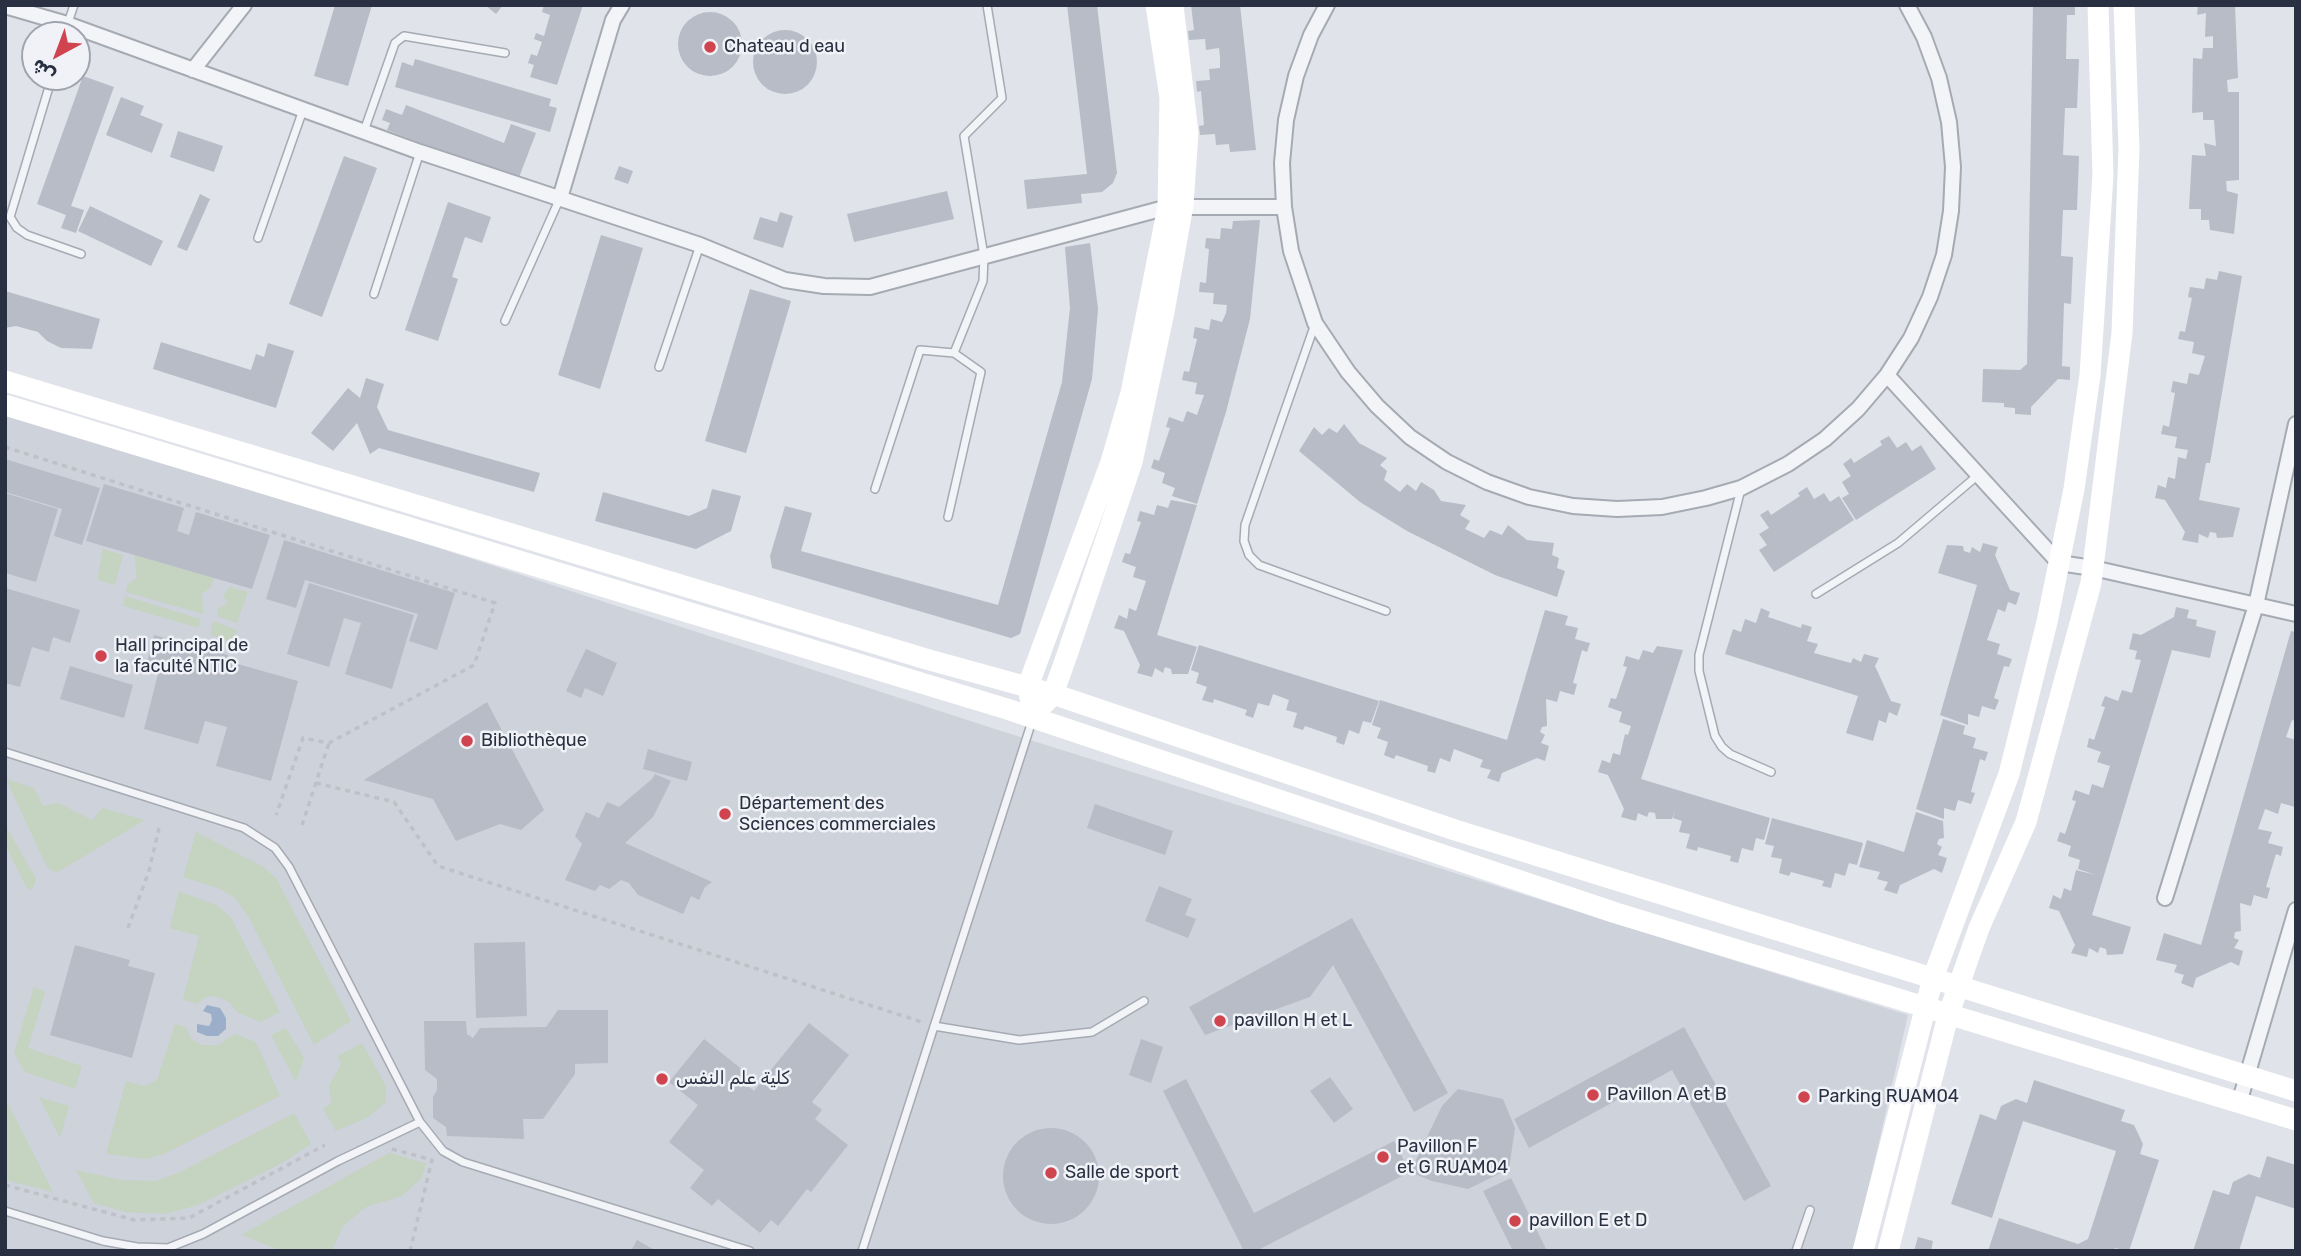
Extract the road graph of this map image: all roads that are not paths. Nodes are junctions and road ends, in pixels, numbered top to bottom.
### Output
1 (244, 5) edge
2 (622, 5) edge
3 (986, 5) edge
4 (1156, 5) edge
5 (1173, 5) edge
6 (1327, 5) edge
7 (1907, 5) edge
8 (2098, 5) edge
9 (2124, 5) edge
10 (5, 6) edge
11 (43, 21) edge
12 (91, 38) edge
13 (505, 53) dead end
14 (193, 70) junction
15 (47, 91) edge
16 (303, 110) junction
17 (364, 132) junction
18 (420, 152) junction
19 (560, 198) junction
20 (1175, 206) junction
21 (1284, 207) junction
22 (258, 237) dead end
23 (700, 245) junction
24 (81, 254) dead end
25 (984, 256) junction
26 (374, 294) dead end
27 (505, 321) dead end
28 (1315, 323) junction
29 (954, 353) junction
30 (659, 367) dead end
31 (1887, 375) junction
32 (5, 381) edge
33 (5, 405) edge
34 (2296, 424) edge
35 (1978, 475) junction
36 (1741, 488) junction
37 (875, 489) dead end
38 (948, 517) dead end
39 (2059, 563) junction
40 (2093, 568) junction
41 (1816, 594) dead end
42 (2256, 605) junction
43 (1387, 611) dead end
44 (2296, 614) edge
45 (1028, 686) junction
46 (1053, 694) junction
47 (1033, 718) junction
48 (5, 752) edge
49 (1771, 772) dead end
50 (2165, 898) dead end
51 (2296, 910) edge
52 (1933, 978) junction
53 (1958, 985) junction
54 (1144, 1002) dead end
55 (1925, 1008) junction
56 (1948, 1016) junction
57 (934, 1026) junction
58 (2246, 1076) junction
59 (2296, 1091) edge
60 (2239, 1103) junction
61 (2296, 1120) edge
62 (420, 1122) junction
63 (1810, 1209) dead end
64 (5, 1211) edge
65 (750, 1251) edge
66 (862, 1251) edge
67 (1796, 1251) edge
68 (1863, 1251) edge
69 (1888, 1251) edge

1 - 14 street
2 - 19 street
3 - 25 lane
4 - 20 main road
5 - 20 main road
6 - 21 street
7 - 31 street
8 - 39 main road
9 - 40 main road
10 - 11 street
12 - 14 street
13 - 17 lane
14 - 16 street
15 - 24 lane
16 - 17 street
16 - 22 lane
17 - 18 street
18 - 19 street
18 - 26 lane
19 - 23 street
19 - 27 lane
20 - 21 street
20 - 25 street
20 - 45 main road
20 - 46 main road
21 - 28 street
23 - 25 street
23 - 30 lane
25 - 29 lane
28 - 36 street
28 - 43 lane
29 - 37 lane
29 - 38 lane
31 - 35 street
31 - 36 street
32 - 45 main road
33 - 47 main road
34 - 42 street
35 - 39 street
35 - 41 lane
36 - 49 lane
39 - 40 street
39 - 52 main road
40 - 42 street
40 - 53 main road
42 - 44 street
42 - 50 street
45 - 46 main road
45 - 47 main road
46 - 47 main road
46 - 52 main road
47 - 55 main road
47 - 57 lane
48 - 62 lane
51 - 58 street
52 - 53 main road
52 - 55 main road
53 - 56 main road
53 - 58 main road
54 - 57 lane
55 - 56 main road
55 - 68 main road
56 - 60 main road
56 - 69 main road
57 - 66 lane
58 - 59 main road
58 - 60 street
60 - 61 main road
62 - 64 lane
62 - 65 lane
63 - 67 lane

